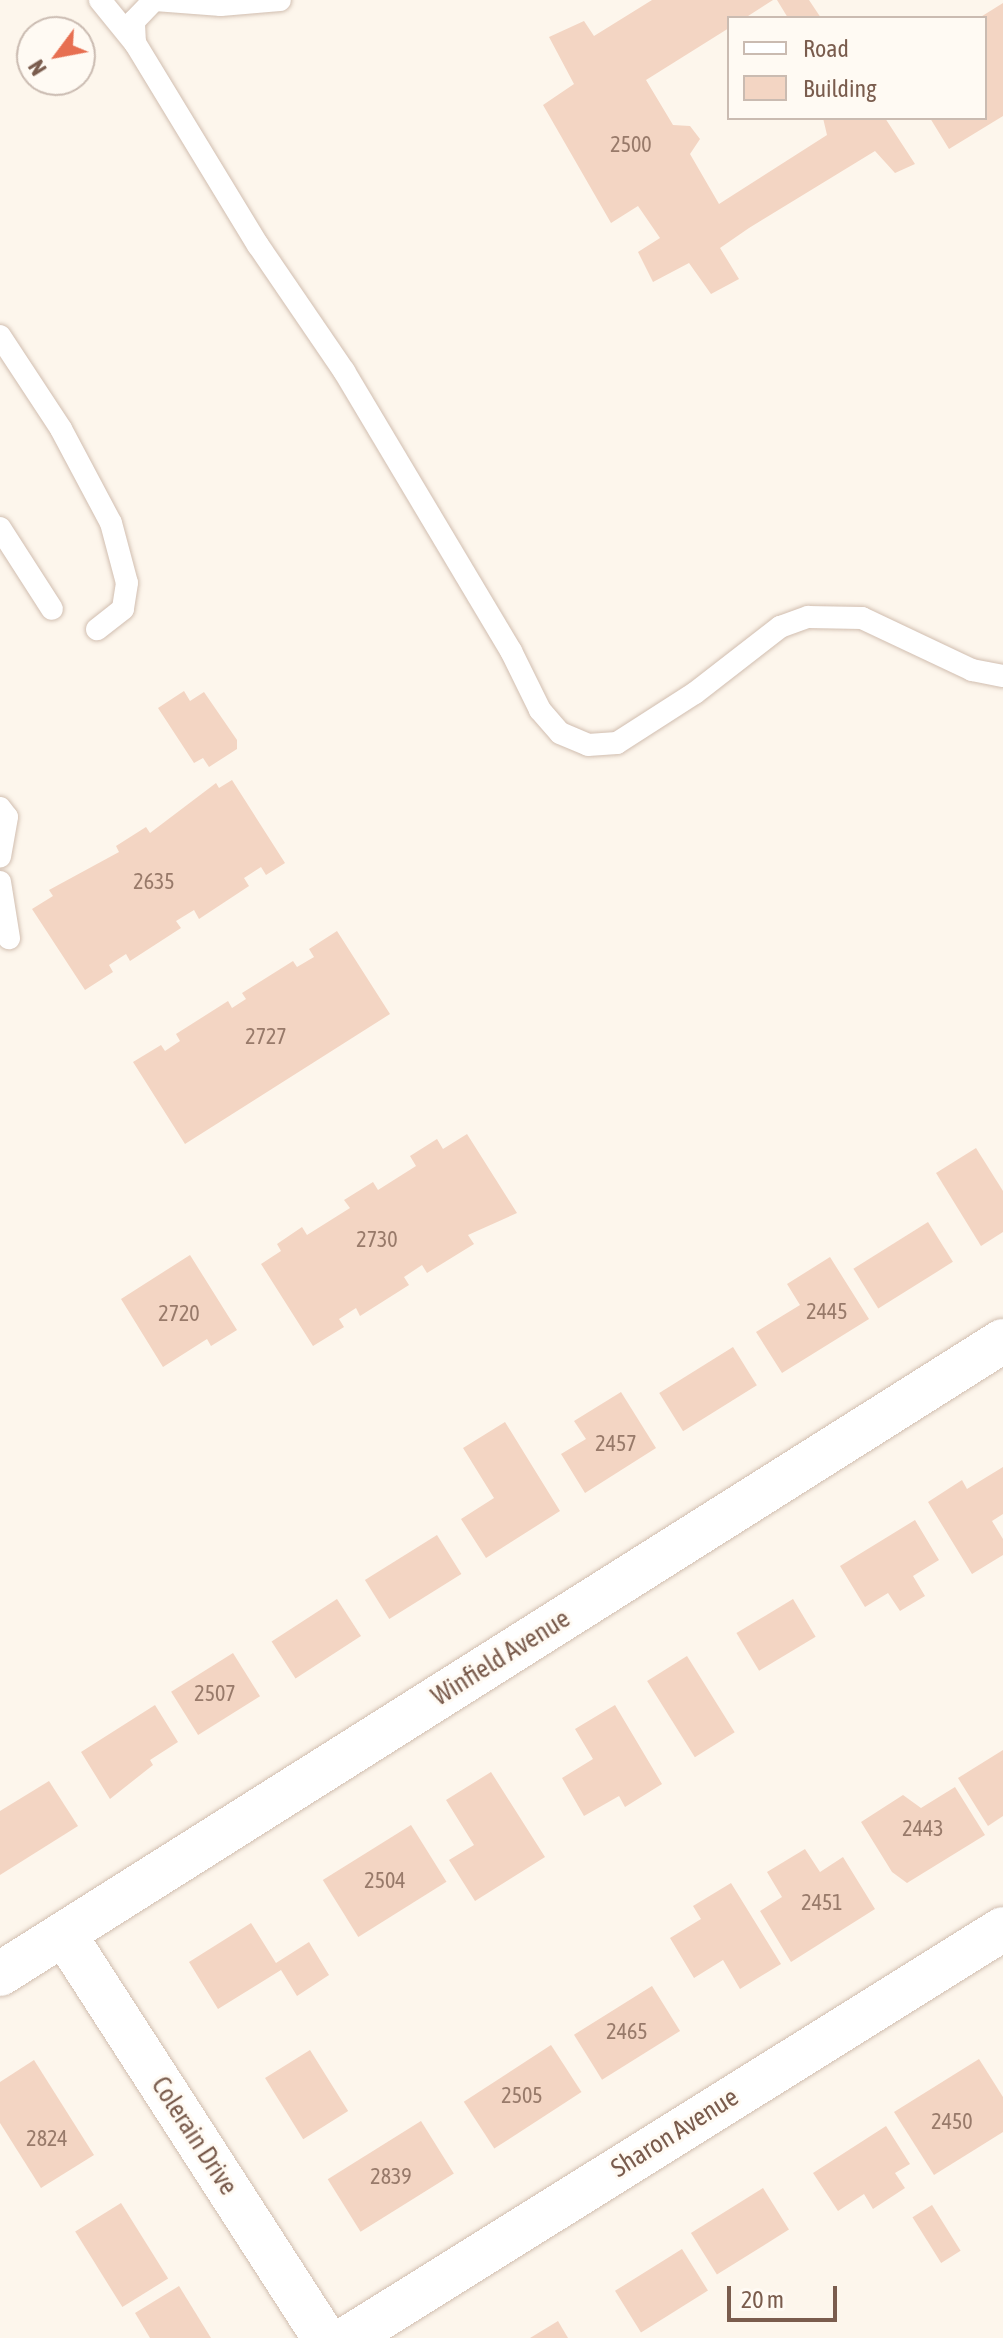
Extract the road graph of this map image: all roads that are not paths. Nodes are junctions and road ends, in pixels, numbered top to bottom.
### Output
1 (100, 0) edge
2 (154, 0) edge
3 (280, 0) edge
4 (135, 43) junction
5 (0, 336) edge
6 (0, 528) edge
7 (52, 609) dead end
8 (97, 629) dead end
9 (1003, 676) edge
10 (0, 808) edge
11 (0, 856) edge
12 (0, 882) edge
13 (9, 938) dead end
14 (1003, 1341) edge
15 (1003, 1929) edge
16 (64, 1934) junction
17 (0, 1974) edge
18 (324, 2338) edge
19 (348, 2338) edge

1 - 4 lane
2 - 3 lane
2 - 4 lane
4 - 9 lane
5 - 8 lane
6 - 7 lane
10 - 11 lane
12 - 13 lane
14 - 16 street, Winfield Avenue
15 - 19 street, Sharon Avenue
16 - 17 street, Winfield Avenue
16 - 18 street, Colerain Drive

